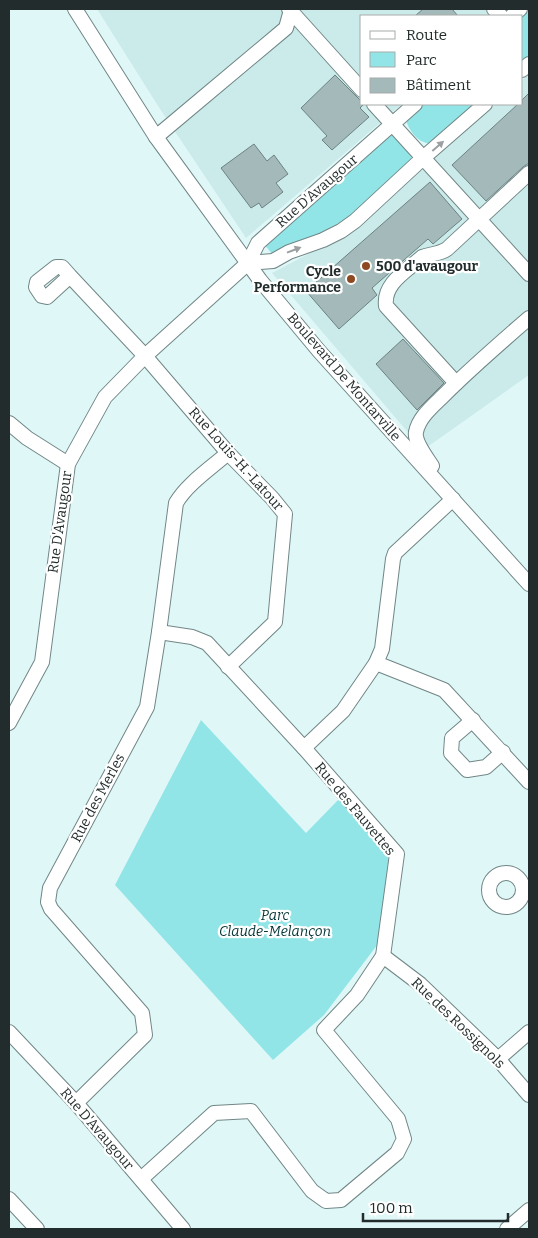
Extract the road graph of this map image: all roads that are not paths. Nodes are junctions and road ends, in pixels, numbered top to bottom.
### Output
1 (75, 9) edge
2 (291, 9) edge
3 (360, 88) edge
4 (375, 105) edge
5 (414, 105) edge
6 (484, 105) edge
7 (392, 124) junction
8 (156, 137) junction
9 (422, 158) junction
10 (529, 173) edge
11 (478, 219) junction
12 (248, 263) junction
13 (529, 274) edge
14 (70, 276) dead end
15 (529, 318) edge
16 (145, 356) junction
17 (456, 383) junction
18 (9, 423) edge
19 (228, 453) junction
20 (68, 464) junction
21 (442, 487) junction
22 (453, 499) junction
23 (529, 584) edge
24 (159, 632) junction
25 (376, 664) junction
26 (228, 667) junction
27 (472, 720) junction
28 (9, 723) edge
29 (304, 748) junction
30 (503, 752) junction
31 (529, 782) edge
32 (382, 956) junction
33 (9, 1032) edge
34 (529, 1032) edge
35 (498, 1059) junction
36 (529, 1094) edge
37 (76, 1103) junction
38 (141, 1179) junction
39 (9, 1198) edge
40 (529, 1210) edge
41 (37, 1229) edge
42 (183, 1229) edge
43 (507, 1229) edge

1 - 8 street, Boulevard De Montarville
2 - 3 street
2 - 8 street
4 - 7 street
5 - 7 street, Rue D'Avaugour
9 -> 6 street
7 - 9 street
7 - 12 street, Rue D'Avaugour
8 - 12 street, Boulevard De Montarville
9 - 11 street
12 -> 9 street
10 - 11 street
11 - 13 street
11 - 17 street
12 - 16 street, Rue D'Avaugour
12 - 21 street, Boulevard De Montarville
14 - 16 street, Rue Louis-H.-Latour
15 - 17 street
16 - 19 street, Rue Louis-H.-Latour
16 - 20 street, Rue D'Avaugour
17 - 21 street
18 - 20 street
19 - 24 street, Rue des Merles
19 - 26 street, Rue Louis-H.-Latour
20 - 28 street, Rue D'Avaugour
21 - 22 street, Boulevard De Montarville
22 - 23 street, Boulevard De Montarville
22 - 25 street
24 - 26 street, Rue des Fauvettes
24 - 37 street, Rue des Merles
25 - 27 street
25 - 29 street
26 - 29 street, Rue des Fauvettes
27 - 30 street
27 - 30 street
29 - 32 street, Rue des Fauvettes
30 - 31 street
32 - 35 street, Rue des Rossignols
32 - 38 street, Rue des Fauvettes
33 - 37 street, Rue D'Avaugour
34 - 35 street
35 - 36 street, Rue des Rossignols
37 - 38 street, Rue D'Avaugour
38 - 42 street, Rue D'Avaugour
39 - 41 street
40 - 43 street

